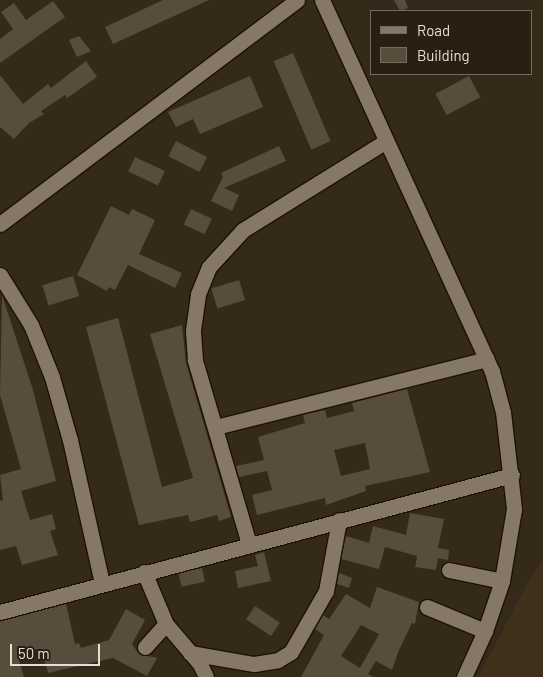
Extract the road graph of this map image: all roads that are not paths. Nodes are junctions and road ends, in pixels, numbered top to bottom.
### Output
1 (297, 0) edge
2 (322, 0) edge
3 (386, 141) junction
4 (0, 224) edge
5 (0, 275) edge
6 (487, 360) junction
7 (216, 427) junction
8 (512, 474) junction
9 (339, 520) junction
10 (249, 544) junction
11 (449, 570) dead end
12 (144, 572) junction
13 (502, 581) junction
14 (102, 583) junction
15 (427, 607) dead end
16 (0, 612) edge
17 (166, 624) junction
18 (486, 630) junction
19 (145, 647) dead end
20 (190, 653) junction
21 (206, 677) edge
22 (464, 677) edge

1 - 4 street
2 - 3 street
3 - 6 street
3 - 7 street
5 - 14 street
6 - 7 street
6 - 8 street
7 - 10 street
8 - 9 street
8 - 13 street
9 - 10 street
9 - 20 street
10 - 12 street
11 - 13 street
12 - 14 street
12 - 17 street
13 - 18 street
14 - 16 street
15 - 18 street
17 - 19 street
17 - 20 street
18 - 22 street
20 - 21 street

